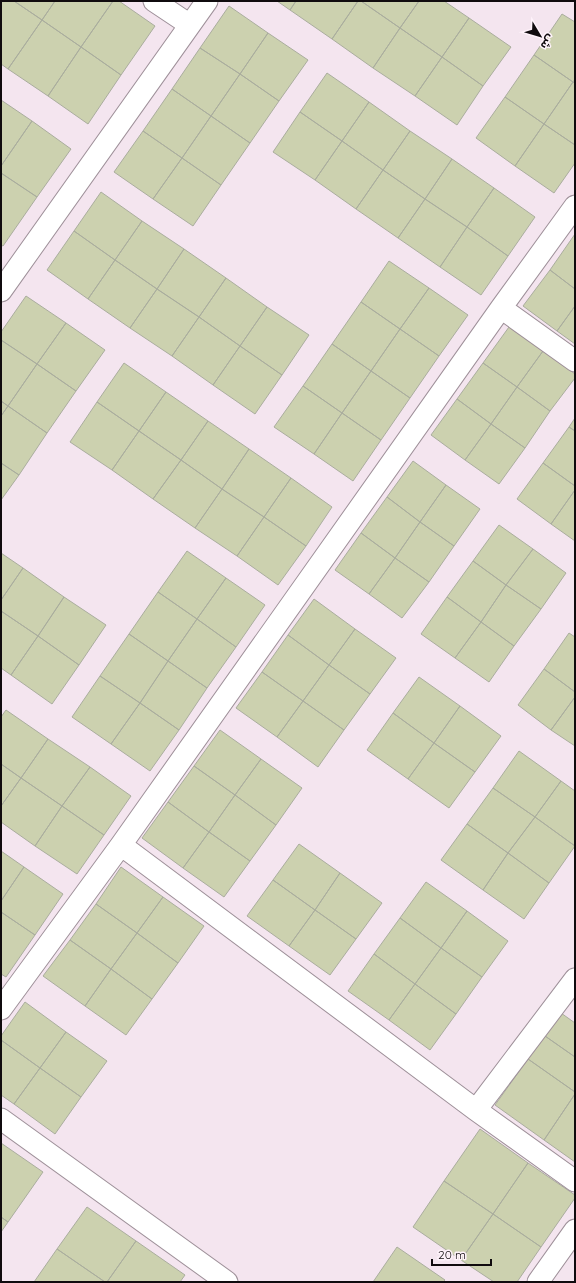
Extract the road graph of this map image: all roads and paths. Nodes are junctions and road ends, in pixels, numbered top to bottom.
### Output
1 (154, 1) edge
2 (207, 1) edge
3 (190, 25) junction
4 (572, 216) edge
5 (1, 291) edge
6 (501, 308) junction
7 (575, 361) edge
8 (121, 845) junction
9 (575, 979) edge
10 (568, 1001) edge
11 (1, 1009) edge
12 (476, 1110) junction
13 (1, 1119) edge
14 (575, 1181) edge
15 (575, 1230) edge
16 (227, 1282) edge
17 (538, 1282) edge

1 - 3 street
2 - 3 street
3 - 5 street
4 - 6 street
6 - 7 street
6 - 8 street
8 - 11 street
8 - 12 street
9 - 10 street
10 - 12 street
12 - 14 street
13 - 16 street
15 - 17 street

